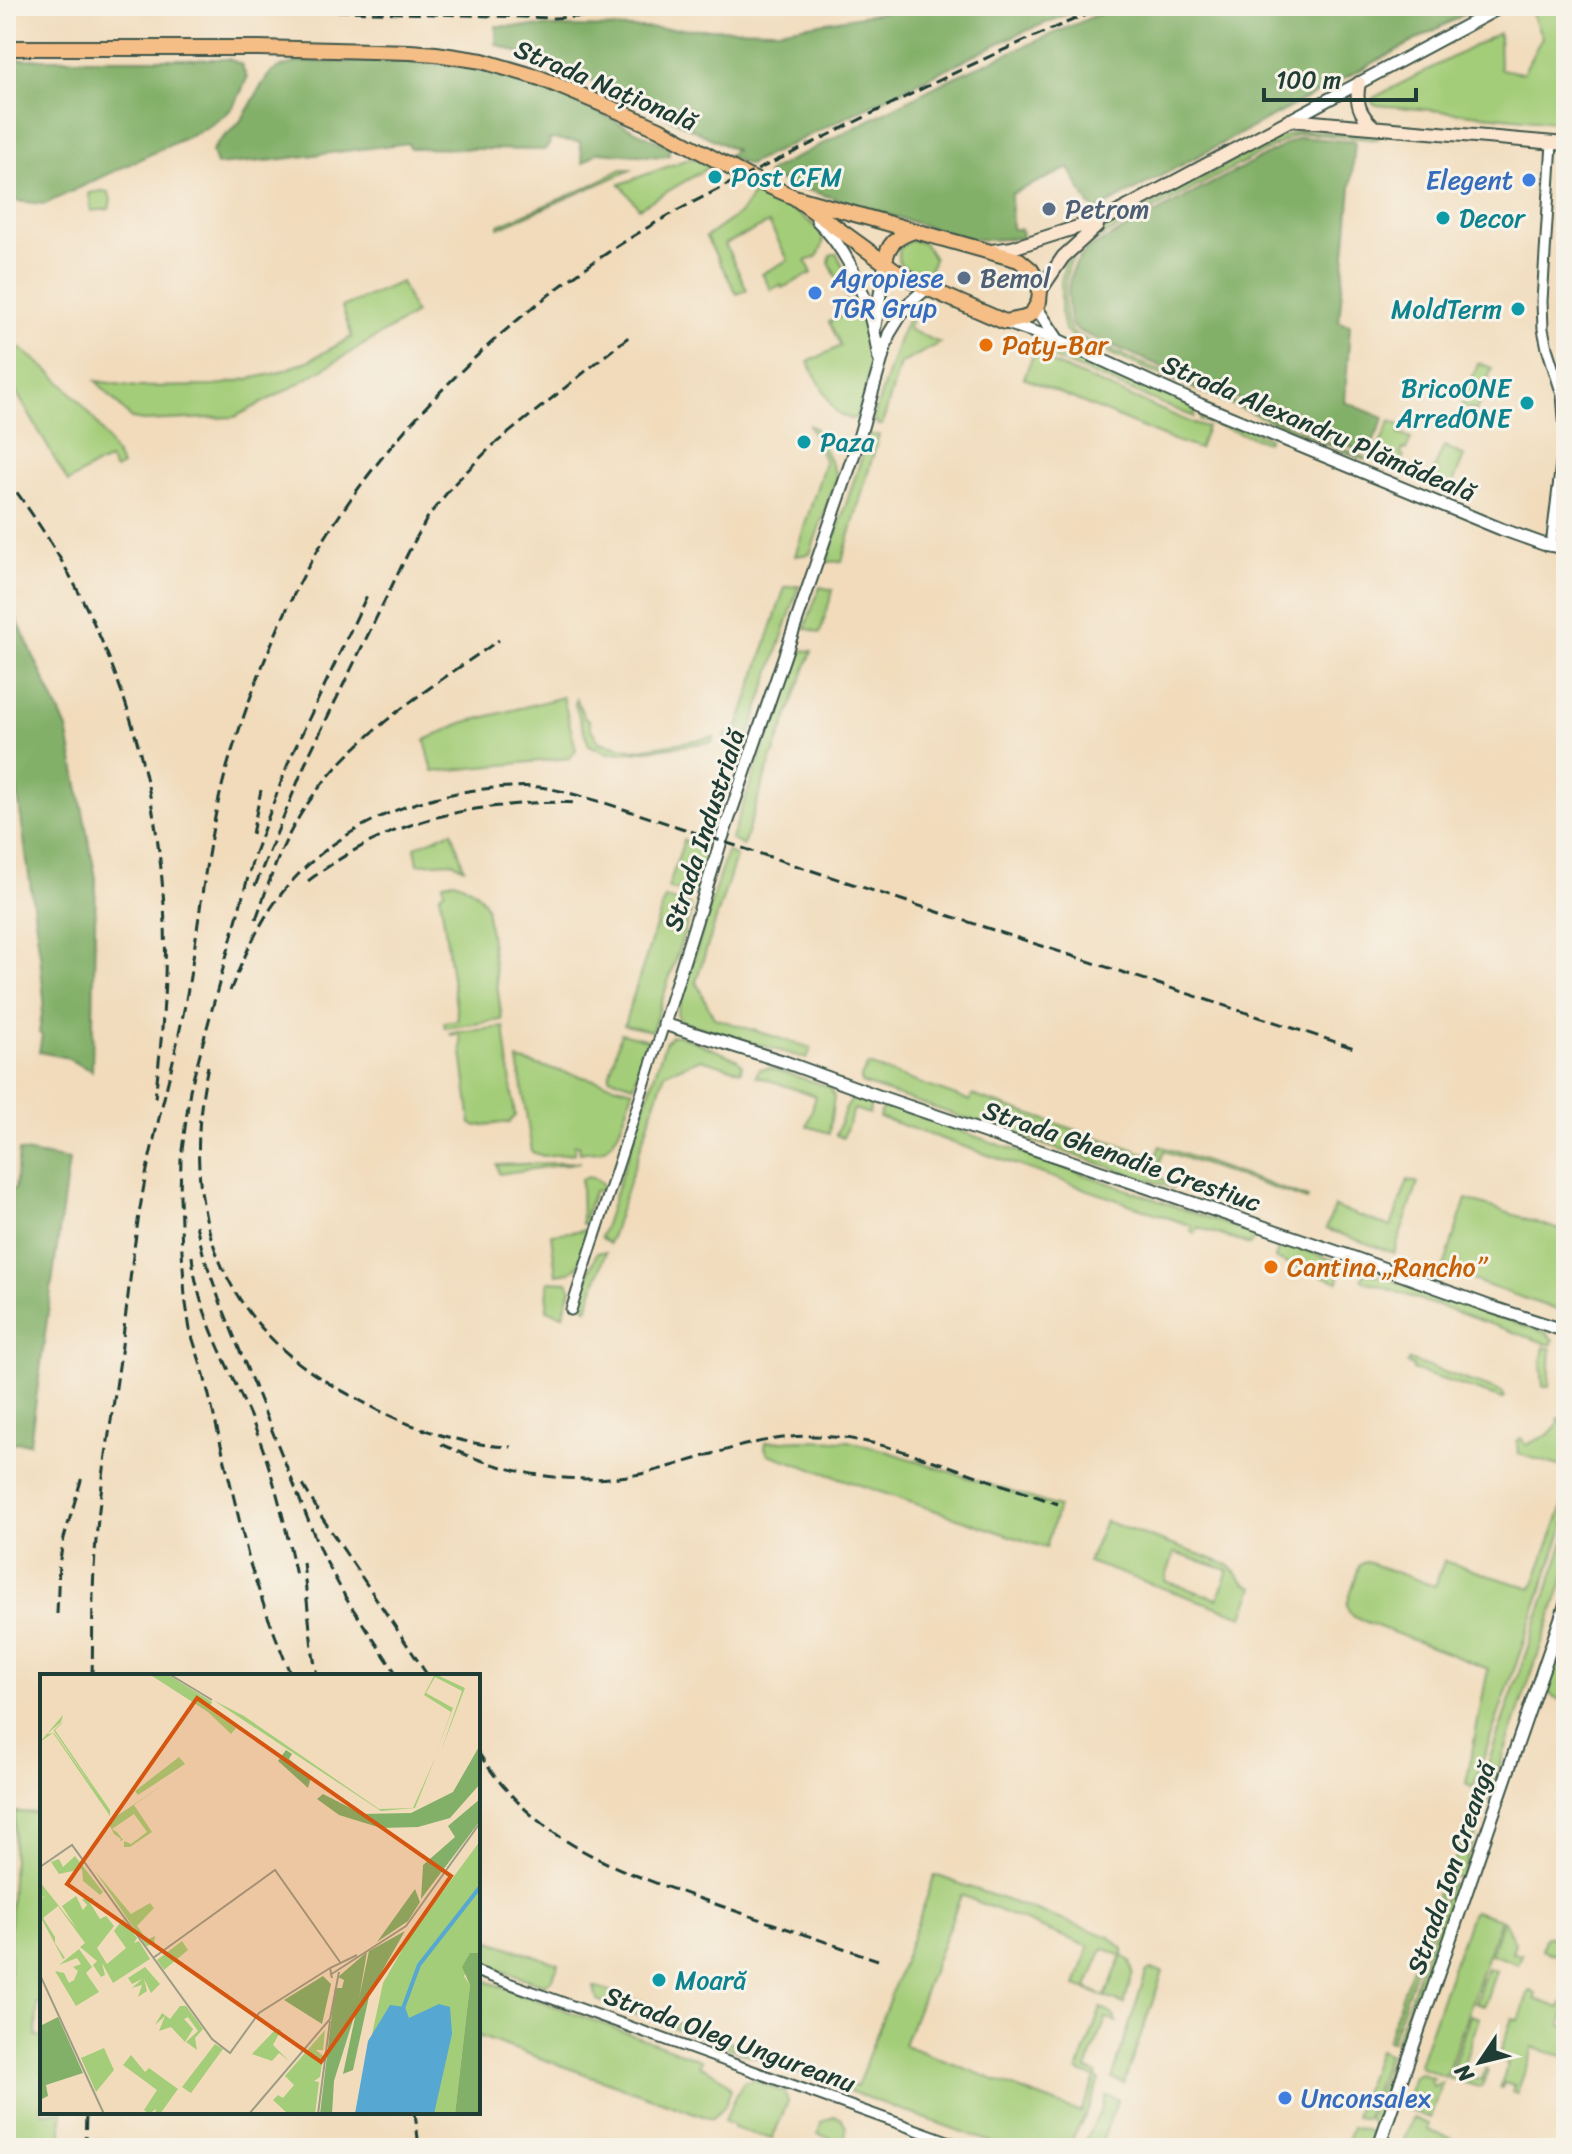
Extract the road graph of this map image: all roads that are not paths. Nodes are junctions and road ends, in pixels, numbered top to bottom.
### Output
1 (1503, 6) edge
2 (6, 48) edge
3 (1359, 83) junction
4 (1290, 120) junction
5 (1373, 126) junction
6 (1559, 143) edge
7 (794, 197) junction
8 (1109, 217) junction
9 (914, 231) junction
10 (989, 252) junction
11 (885, 263) junction
12 (927, 288) junction
13 (1040, 291) junction
14 (1036, 307) junction
15 (1005, 322) junction
16 (874, 329) junction
17 (1058, 340) junction
18 (879, 364) junction
19 (1566, 430) edge
20 (1551, 546) junction
21 (1566, 548) edge
22 (664, 1024) junction
23 (571, 1310) dead end
24 (1566, 1331) edge
25 (1566, 1603) edge
26 (480, 1973) edge
27 (967, 2148) edge
28 (1378, 2148) edge

1 - 3 street, Strada Națională
2 - 7 main road, Strada Națională
3 - 4 street, Strada Națională
3 - 5 main road
4 - 5 main road
4 - 8 main road, Strada Națională
5 - 6 main road
6 - 19 street
7 - 9 main road, Strada Națională
7 - 11 main road, Strada Națională
7 - 16 street, Strada Industrială
8 - 10 main road, Strada Națională
8 - 13 main road, Strada Națională
9 - 10 main road, Strada Națională
9 - 11 main road
10 - 13 main road, Strada Națională
11 - 12 main road, Strada Națională
11 - 16 street, Strada Industrială
12 - 15 main road, Strada Națională
12 - 18 street, Strada Industrială
13 - 14 main road, Strada Națională
14 - 15 main road
14 - 17 street
15 - 17 street, Strada Alexandru Plămădeală
16 - 18 street, Strada Industrială
17 - 20 street, Strada Alexandru Plămădeală
18 - 22 street, Strada Industrială
19 - 20 street
20 - 21 street, Strada Alexandru Plămădeală
22 - 23 street, Strada Industrială
22 - 24 street, Strada Ghenadie Crestiuc
25 - 28 street, Strada Ion Creangă
26 - 27 street, Strada Oleg Ungureanu

